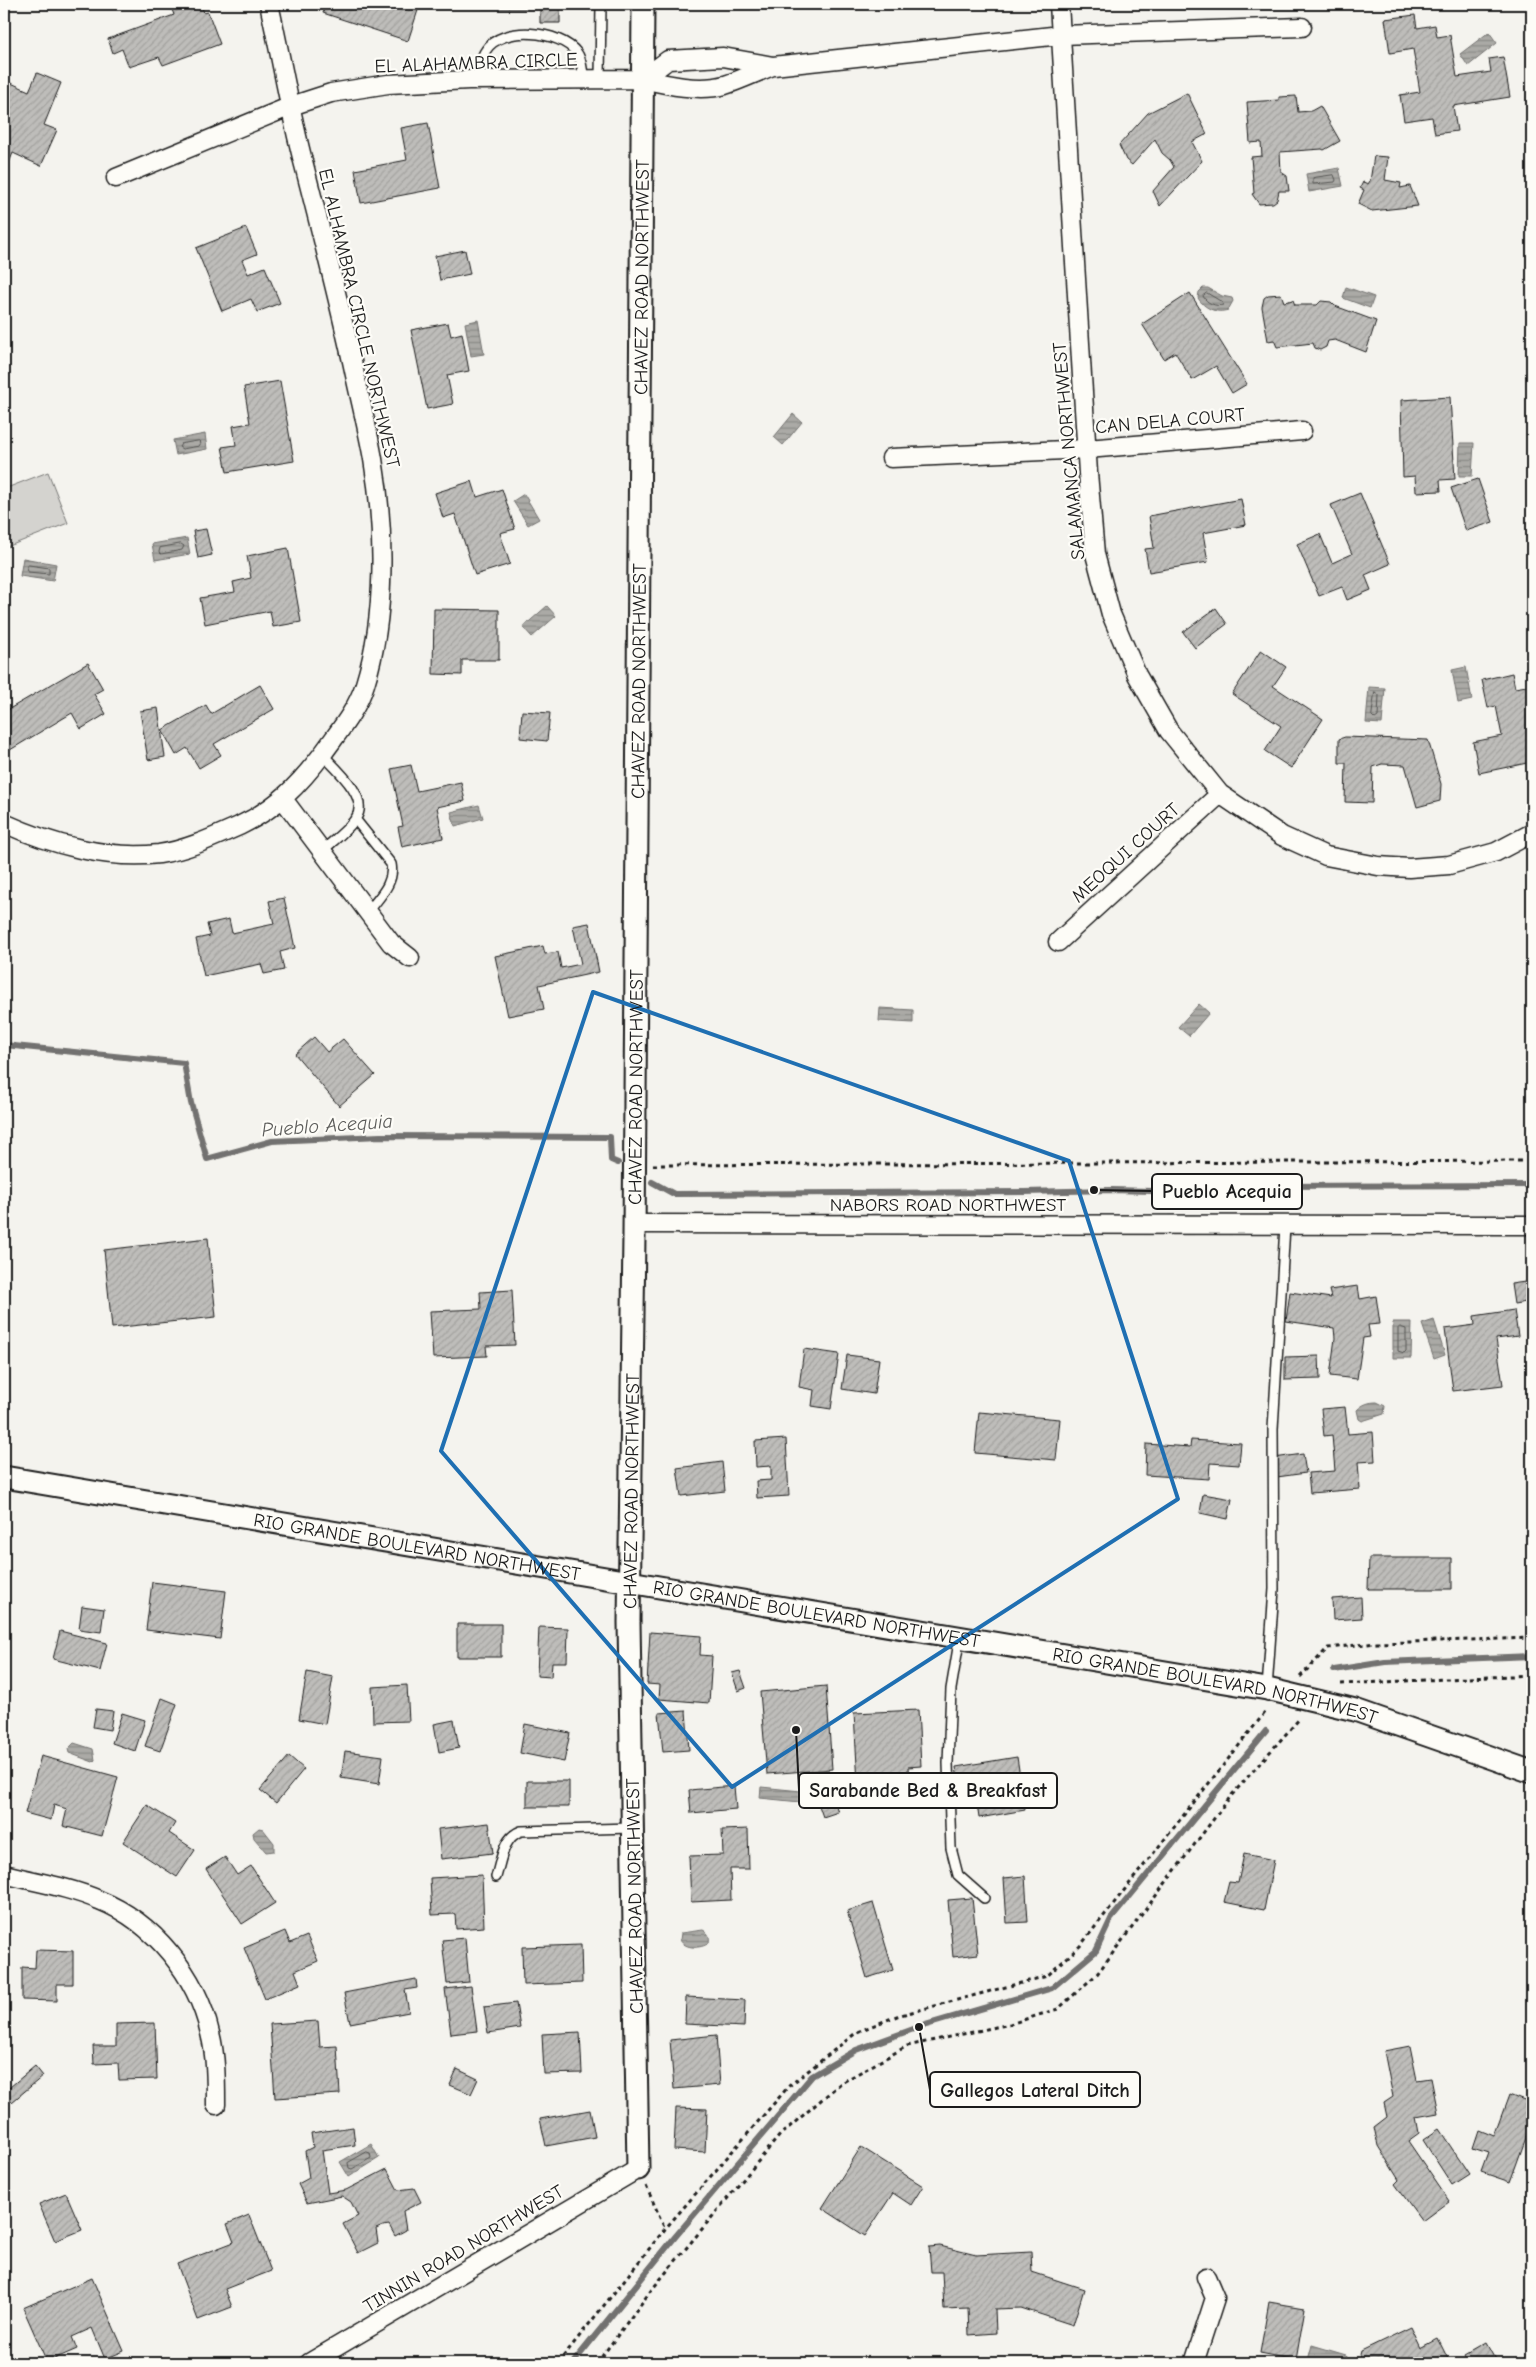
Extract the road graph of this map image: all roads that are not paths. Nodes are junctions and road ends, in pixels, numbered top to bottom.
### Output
1 (269, 4) edge
2 (601, 4) edge
3 (644, 4) edge
4 (1058, 4) edge
5 (1302, 27) dead end
6 (1061, 35) junction
7 (773, 66) junction
8 (592, 79) junction
9 (643, 79) junction
10 (478, 80) junction
11 (291, 106) junction
12 (116, 178) dead end
13 (1302, 430) dead end
14 (1087, 449) junction
15 (891, 458) dead end
16 (322, 754) junction
17 (1220, 794) junction
18 (283, 799) junction
19 (355, 819) junction
20 (4, 823) edge
21 (1532, 833) edge
22 (322, 851) junction
23 (368, 912) junction
24 (1058, 942) dead end
25 (410, 958) dead end
26 (634, 1224) junction
27 (1532, 1225) edge
28 (1285, 1226) junction
29 (4, 1477) edge
30 (630, 1582) junction
31 (960, 1636) junction
32 (1276, 1691) junction
33 (1532, 1772) edge
34 (632, 1828) junction
35 (4, 1874) edge
36 (496, 1877) dead end
37 (984, 1898) dead end
38 (216, 2105) dead end
39 (638, 2169) joint
40 (1206, 2277) dead end
41 (309, 2363) edge
42 (1194, 2363) edge

1 - 11 street, EL ALHAMBRA CIRCLE NORTHWEST
2 - 8 lane
3 - 9 street, CHAVEZ ROAD NORTHWEST
4 - 6 street, SALAMANCA NORTHWEST
5 - 6 street
6 - 7 street
6 - 14 street, SALAMANCA NORTHWEST
7 - 9 street, EL ALAHAMBRA CIRCLE
7 - 9 street
8 - 9 street, EL ALAHAMBRA CIRCLE
8 - 10 street, EL ALAHAMBRA CIRCLE
8 - 10 lane
9 - 26 street, CHAVEZ ROAD NORTHWEST
10 - 11 street, EL ALAHAMBRA CIRCLE
11 - 12 street, EL ALAHAMBRA CIRCLE
11 - 16 street, EL ALHAMBRA CIRCLE NORTHWEST
13 - 14 street, CAN DELA COURT
14 - 15 street, CAN DELA COURT
14 - 17 street, SALAMANCA NORTHWEST
16 - 18 street, EL ALHAMBRA CIRCLE NORTHWEST
16 - 19 lane
17 - 21 street, SALAMANCA NORTHWEST
17 - 24 street, MEOQUI COURT
18 - 20 street, EL ALHAMBRA CIRCLE NORTHWEST
18 - 22 street
19 - 22 lane
19 - 23 lane
22 - 23 street
23 - 25 street
26 - 28 street, NABORS ROAD NORTHWEST
26 - 30 street, CHAVEZ ROAD NORTHWEST
27 - 28 street, NABORS ROAD NORTHWEST
28 - 32 lane
29 - 30 street, RIO GRANDE BOULEVARD NORTHWEST
30 - 31 street, RIO GRANDE BOULEVARD NORTHWEST
30 - 34 street, CHAVEZ ROAD NORTHWEST
31 - 32 street, RIO GRANDE BOULEVARD NORTHWEST
31 - 37 lane
32 - 33 street, RIO GRANDE BOULEVARD NORTHWEST
34 - 36 lane
34 - 39 street, CHAVEZ ROAD NORTHWEST
35 - 38 street
39 - 41 street, TINNIN ROAD NORTHWEST
40 - 42 street

